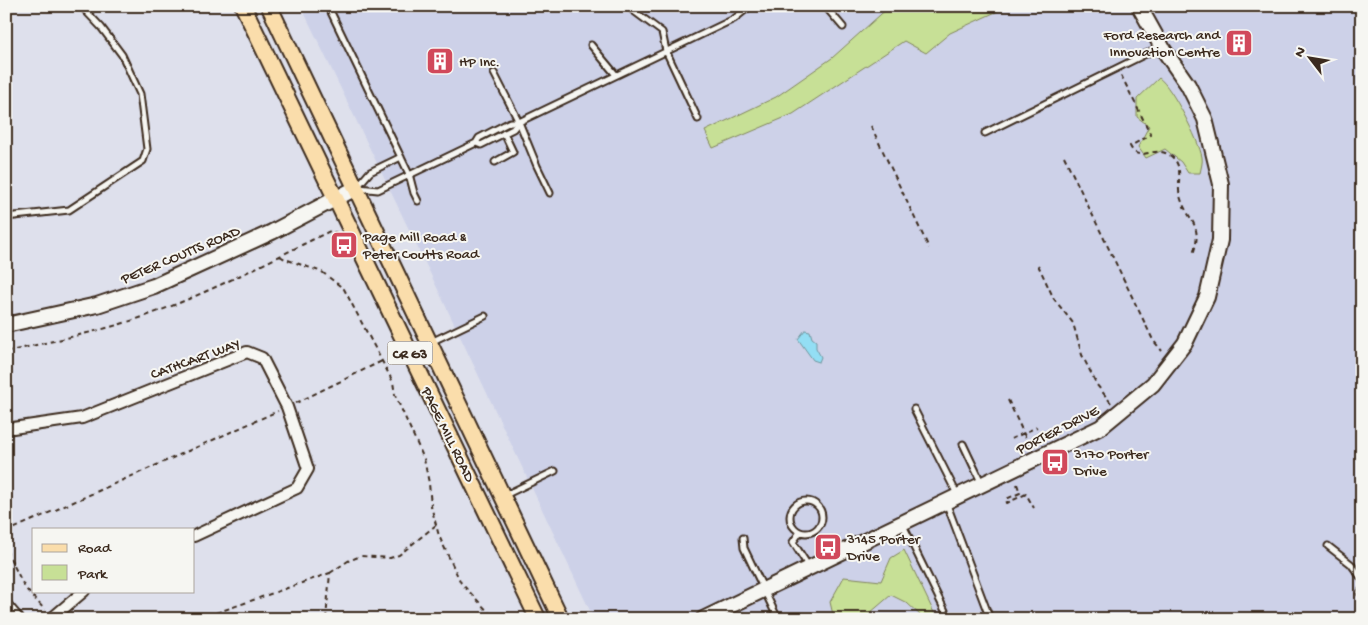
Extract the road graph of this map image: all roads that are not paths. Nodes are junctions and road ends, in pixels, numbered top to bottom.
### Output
1 (81, 6) edge
2 (243, 6) edge
3 (269, 6) edge
4 (328, 6) edge
5 (627, 6) edge
6 (750, 6) edge
7 (825, 6) edge
8 (1140, 6) edge
9 (843, 28) dead end
10 (591, 45) dead end
11 (1161, 46) junction
12 (666, 51) junction
13 (494, 73) dead end
14 (616, 76) junction
15 (698, 119) dead end
16 (519, 122) junction
17 (504, 133) junction
18 (985, 134) dead end
19 (476, 142) junction
20 (401, 157) junction
21 (495, 162) dead end
22 (409, 174) junction
23 (356, 188) junction
24 (550, 193) dead end
25 (335, 198) junction
26 (418, 201) dead end
27 (6, 217) edge
28 (485, 316) dead end
29 (6, 325) edge
30 (430, 342) junction
31 (914, 410) dead end
32 (6, 430) edge
33 (963, 444) dead end
34 (555, 471) dead end
35 (982, 485) junction
36 (503, 496) junction
37 (952, 499) junction
38 (902, 524) junction
39 (800, 532) junction
40 (195, 536) edge
41 (743, 538) dead end
42 (1328, 546) dead end
43 (809, 568) junction
44 (1362, 579) edge
45 (764, 589) junction
46 (83, 592) edge
47 (6, 605) edge
48 (52, 618) edge
49 (18, 619) edge
50 (538, 619) edge
51 (561, 619) edge
52 (703, 619) edge
53 (778, 619) edge
54 (949, 619) edge
55 (990, 619) edge

1 - 27 lane
2 - 25 main road, PAGE MILL ROAD / CR G3
3 - 23 main road, PAGE MILL ROAD / CR G3
4 - 20 lane
5 - 12 lane
6 - 12 lane
7 - 9 lane
8 - 11 street, PORTER DRIVE
10 - 14 lane
11 - 18 lane
11 - 35 street, PORTER DRIVE
12 - 14 lane
12 - 15 lane
13 - 16 lane
14 - 16 lane
16 - 17 lane
16 - 19 lane
16 - 24 lane
17 - 19 lane
17 - 21 lane
19 - 22 lane
20 - 22 lane
20 - 23 lane
22 - 23 lane
22 - 26 lane
23 - 25 street, PETER COUTTS ROAD
23 - 30 main road, PAGE MILL ROAD / CR G3
25 - 29 street, PETER COUTTS ROAD
25 - 50 main road, PAGE MILL ROAD / CR G3
28 - 30 lane
30 - 36 main road, PAGE MILL ROAD / CR G3
31 - 37 lane
32 - 40 street, CATHCART WAY
33 - 35 lane
34 - 36 lane
35 - 37 street, PORTER DRIVE
36 - 51 main road, PAGE MILL ROAD / CR G3
37 - 38 street, PORTER DRIVE
37 - 55 lane
38 - 43 street, PORTER DRIVE
38 - 54 lane
39 - 39 lane
39 - 43 lane
41 - 45 lane
42 - 44 lane
43 - 45 street, PORTER DRIVE
45 - 52 street, PORTER DRIVE
45 - 53 lane
46 - 48 street
47 - 49 street

